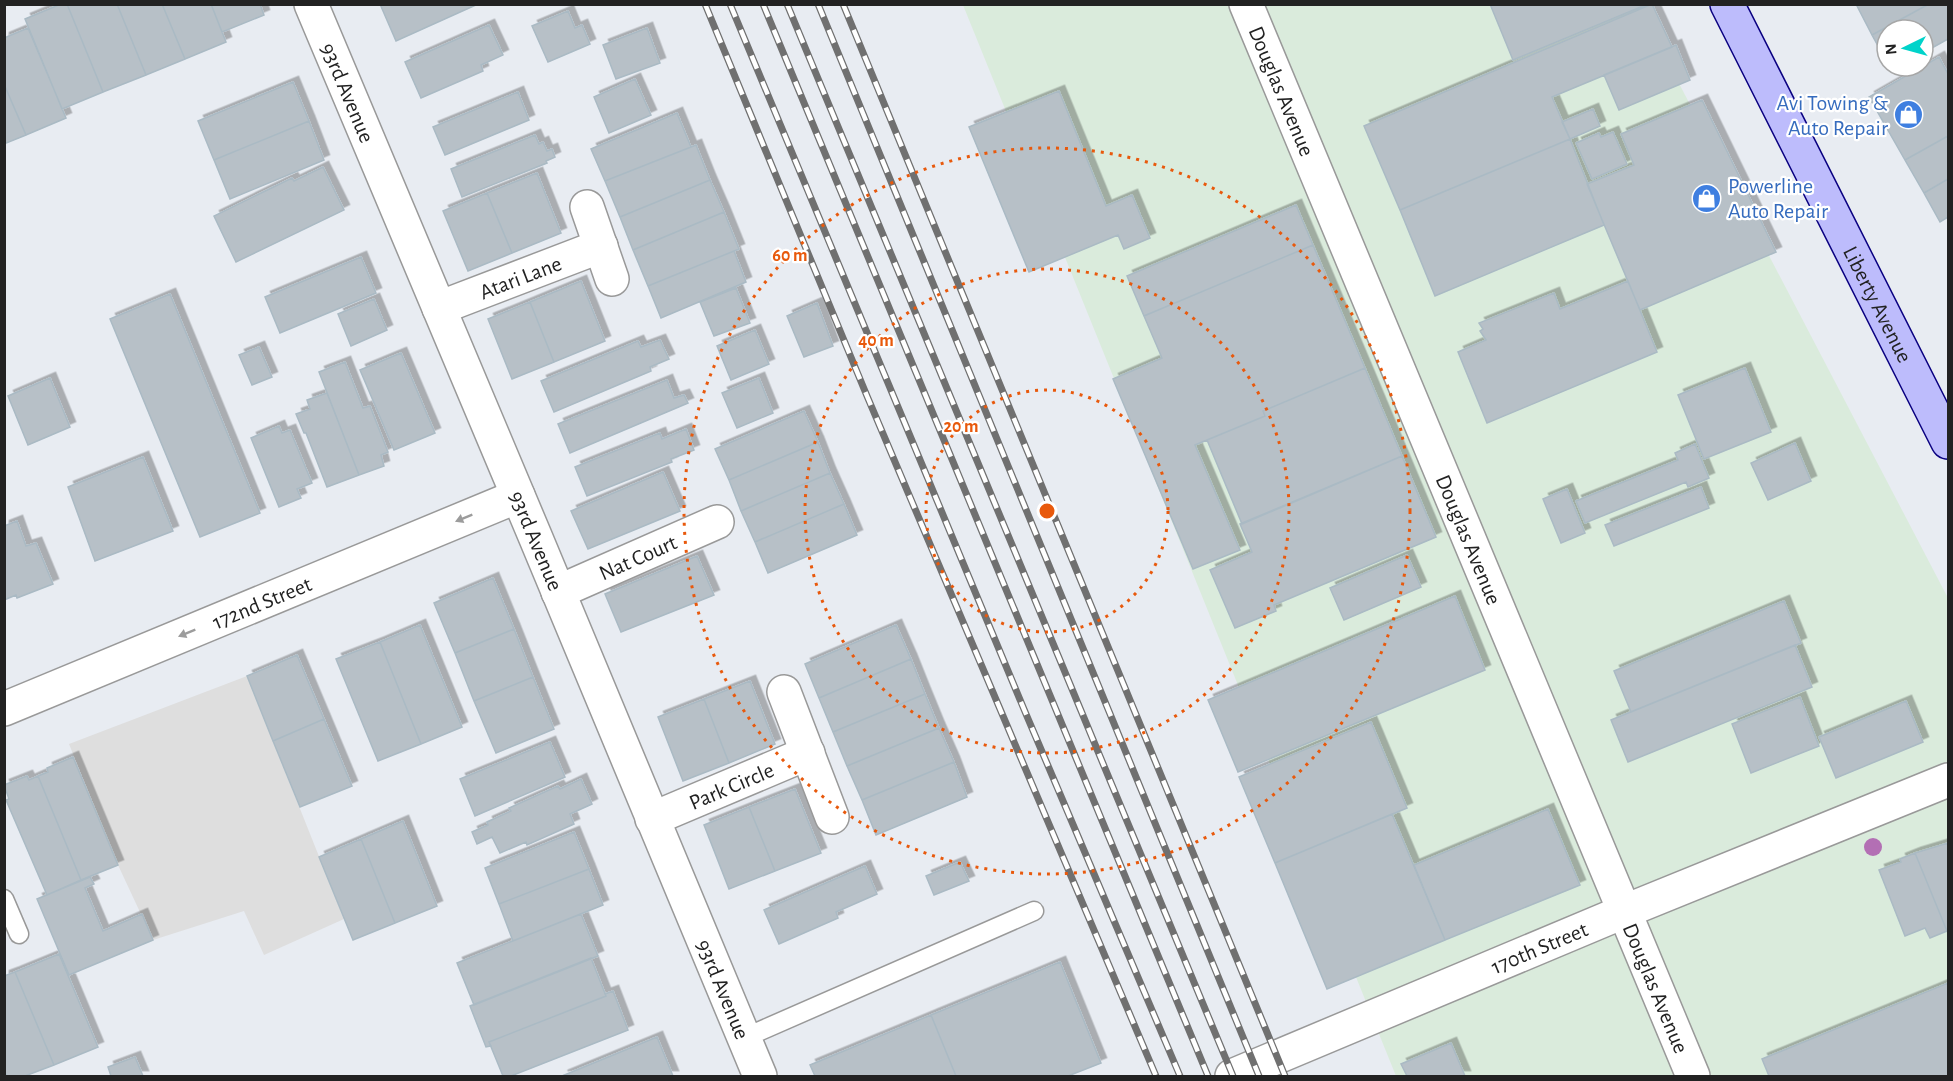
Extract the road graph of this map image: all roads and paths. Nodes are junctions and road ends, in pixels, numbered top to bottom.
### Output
1 (311, 4) edge
2 (1246, 4) edge
3 (1727, 4) edge
4 (587, 207) dead end
5 (601, 246) junction
6 (612, 279) dead end
7 (439, 308) junction
8 (1948, 442) edge
9 (518, 496) junction
10 (717, 522) dead end
11 (558, 592) junction
12 (784, 692) dead end
13 (4, 709) edge
14 (808, 753) junction
15 (1948, 780) edge
16 (832, 817) dead end
17 (652, 819) junction
18 (4, 899) edge
19 (1034, 911) dead end
20 (1623, 912) junction
21 (19, 934) dead end
22 (744, 1038) junction
23 (760, 1077) edge
24 (1232, 1077) edge
25 (1693, 1077) edge

1 - 7 street, 93rd Avenue
2 - 20 street, Douglas Avenue
3 - 8 main road, Liberty Avenue
4 - 5 street
5 - 6 street
5 - 7 street, Atari Lane
7 - 9 street, 93rd Avenue
9 - 11 street, 93rd Avenue
9 -> 13 street, 172nd Street
10 - 11 street, Nat Court
11 - 17 street, 93rd Avenue
12 - 14 street
14 - 16 street
14 - 17 street, Park Circle
15 - 20 street, 170th Street
17 - 22 street, 93rd Avenue
18 - 21 lane
19 - 22 lane
20 - 24 street, 170th Street
20 - 25 street, Douglas Avenue
22 - 23 street, 93rd Avenue

